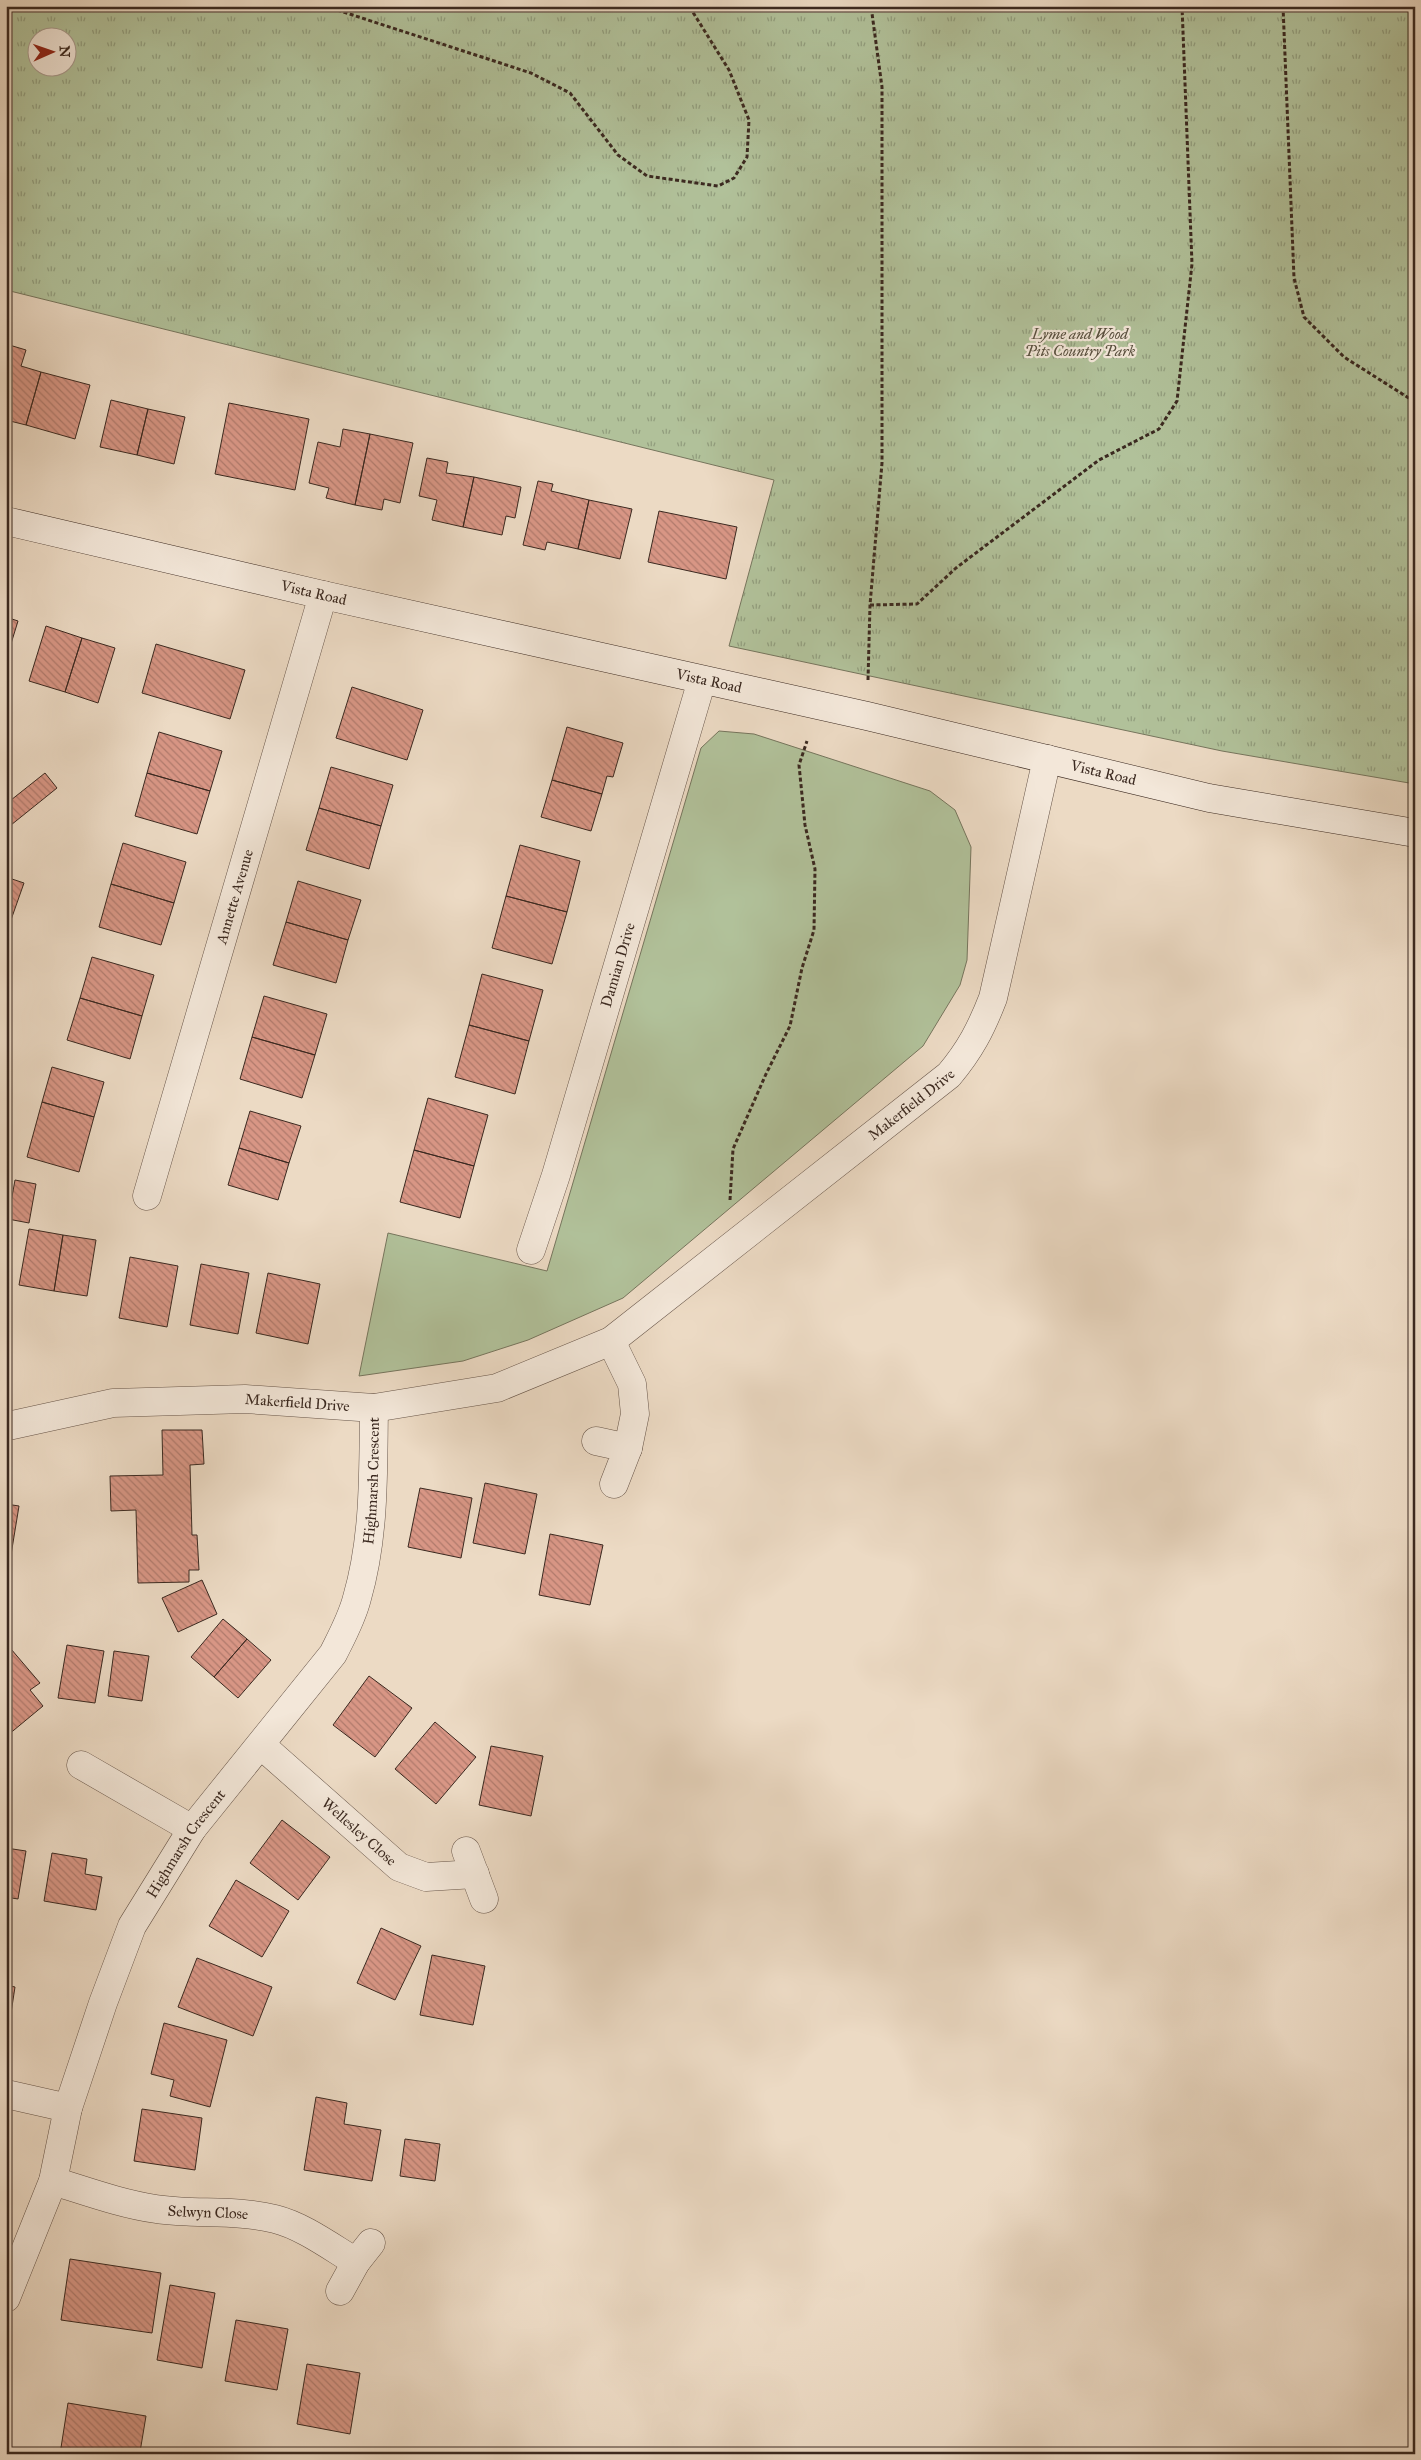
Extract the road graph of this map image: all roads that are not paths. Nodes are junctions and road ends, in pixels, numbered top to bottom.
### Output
1 (6, 521) edge
2 (323, 595) junction
3 (702, 680) junction
4 (1047, 759) junction
5 (1415, 832) edge
6 (147, 1196) dead end
7 (531, 1250) dead end
8 (611, 1341) junction
9 (374, 1408) junction
10 (7, 1424) edge
11 (596, 1440) dead end
12 (628, 1448) junction
13 (614, 1484) dead end
14 (261, 1745) junction
15 (81, 1766) dead end
16 (192, 1830) junction
17 (475, 1875) dead end
18 (6, 2094) edge
19 (68, 2108) junction
20 (53, 2180) junction
21 (340, 2291) dead end
22 (6, 2298) edge

1 - 2 street, Vista Road
2 - 3 street, Vista Road
2 - 6 street, Annette Avenue
3 - 4 street, Vista Road
3 - 7 street, Damian Drive
4 - 5 street, Vista Road
4 - 8 street, Makerfield Drive
8 - 9 street, Makerfield Drive
8 - 12 street
9 - 10 street, Makerfield Drive
9 - 14 street, Highmarsh Crescent
11 - 12 street
12 - 13 street
14 - 16 street, Highmarsh Crescent
14 - 17 street, Wellesley Close
15 - 16 street
16 - 19 street, Highmarsh Crescent
18 - 19 street
19 - 20 street, Highmarsh Crescent
20 - 21 street, Selwyn Close
20 - 22 street, Highmarsh Crescent

